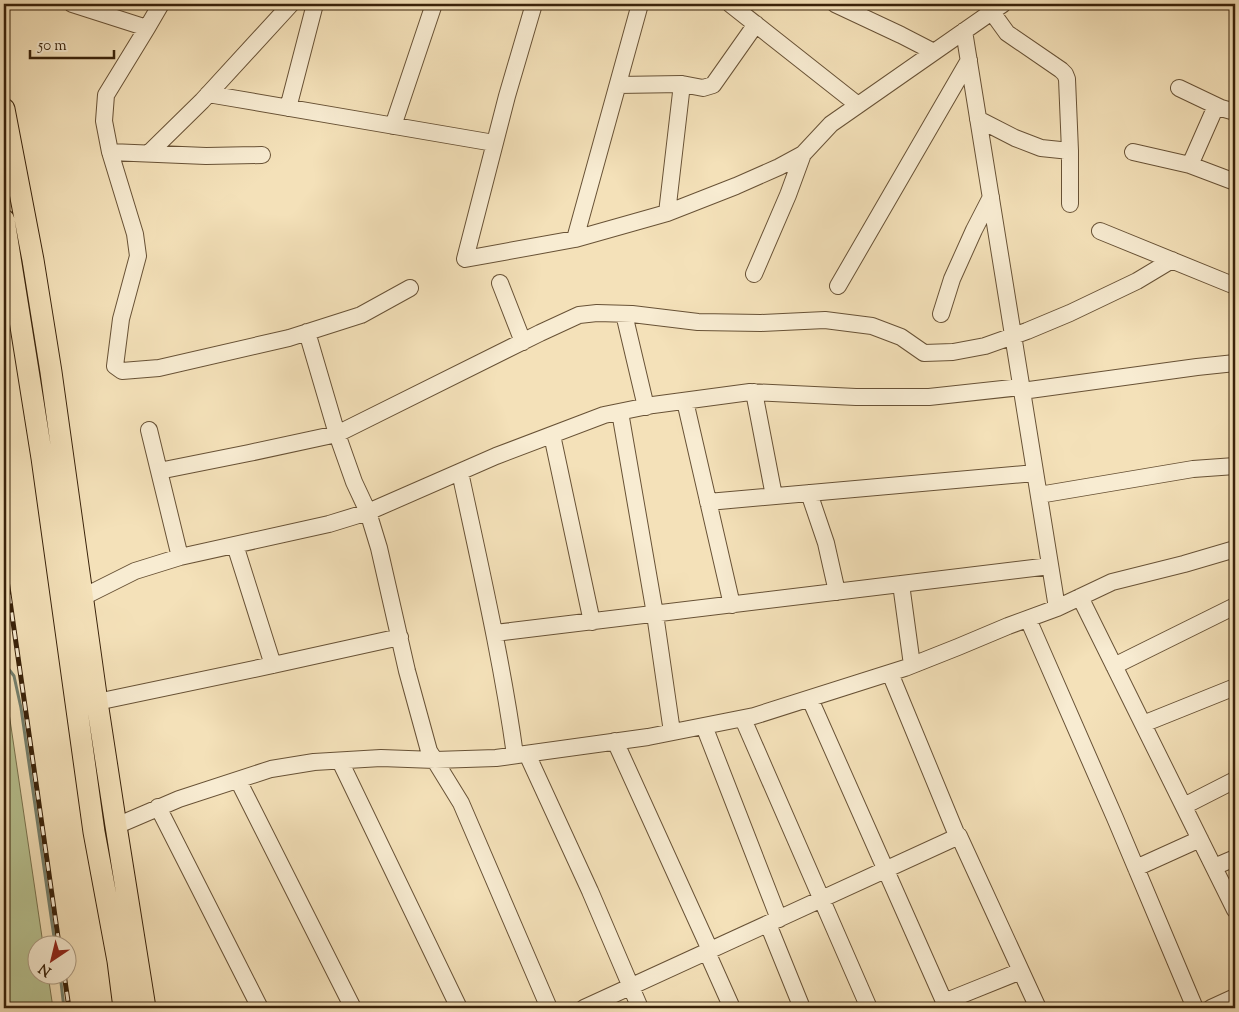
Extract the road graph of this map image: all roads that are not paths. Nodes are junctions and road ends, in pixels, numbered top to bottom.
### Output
1 (72, 4) edge
2 (161, 4) edge
3 (291, 4) edge
4 (315, 4) edge
5 (434, 4) edge
6 (534, 4) edge
7 (730, 4) edge
8 (834, 4) edge
9 (635, 6) edge
10 (994, 6) edge
11 (756, 24) junction
12 (148, 28) junction
13 (964, 31) junction
14 (934, 52) junction
15 (969, 60) junction
16 (682, 84) junction
17 (618, 85) junction
18 (1178, 88) dead end
19 (208, 94) junction
20 (858, 105) junction
21 (1216, 106) junction
22 (288, 108) junction
23 (4, 109) edge
24 (1235, 112) edge
25 (978, 119) junction
26 (394, 126) junction
27 (494, 144) junction
28 (1070, 151) junction
29 (110, 152) junction
30 (1133, 152) dead end
31 (149, 153) junction
32 (804, 154) junction
33 (262, 155) dead end
34 (1190, 165) junction
35 (1235, 182) edge
36 (991, 197) junction
37 (1070, 204) dead end
38 (667, 213) junction
39 (4, 220) edge
40 (1100, 231) dead end
41 (575, 239) junction
42 (1172, 260) junction
43 (754, 274) dead end
44 (500, 284) dead end
45 (838, 286) dead end
46 (1235, 286) edge
47 (410, 288) dead end
48 (624, 314) junction
49 (941, 314) dead end
50 (306, 332) junction
51 (1013, 335) junction
52 (523, 342) junction
53 (1235, 363) edge
54 (1022, 389) junction
55 (754, 392) junction
56 (685, 401) junction
57 (646, 407) junction
58 (620, 412) junction
59 (149, 430) dead end
60 (337, 434) junction
61 (552, 435) junction
62 (1235, 466) edge
63 (159, 471) junction
64 (460, 472) junction
65 (1035, 473) junction
66 (809, 493) junction
67 (1039, 495) junction
68 (774, 496) junction
69 (708, 502) junction
70 (368, 512) junction
71 (235, 545) junction
72 (1235, 549) edge
73 (180, 557) junction
74 (1050, 566) junction
75 (901, 584) junction
76 (837, 592) junction
77 (83, 597) junction
78 (1080, 597) junction
79 (732, 605) junction
80 (1235, 606) edge
81 (1057, 608) junction
82 (654, 614) junction
83 (1028, 619) junction
84 (592, 622) junction
85 (495, 633) junction
86 (400, 637) junction
87 (273, 665) junction
88 (912, 665) junction
89 (1114, 666) junction
90 (890, 673) junction
91 (1235, 687) edge
92 (810, 699) junction
93 (97, 702) junction
94 (743, 719) junction
95 (1143, 724) junction
96 (704, 726) junction
97 (672, 732) junction
98 (616, 742) junction
99 (521, 755) junction
100 (435, 760) junction
101 (340, 761) junction
102 (238, 780) junction
103 (1235, 780) edge
104 (1184, 806) junction
105 (158, 807) junction
106 (116, 826) junction
107 (959, 836) junction
108 (1200, 839) junction
109 (1235, 858) edge
110 (1214, 867) junction
111 (1136, 868) junction
112 (886, 870) junction
113 (822, 899) junction
114 (1235, 910) edge
115 (773, 921) junction
116 (708, 951) junction
117 (128, 959) junction
118 (1020, 971) junction
119 (631, 987) junction
120 (1235, 997) edge
121 (946, 1005) edge
122 (124, 1008) edge
123 (145, 1008) edge
124 (260, 1008) edge
125 (353, 1008) edge
126 (459, 1008) edge
127 (549, 1008) edge
128 (584, 1008) edge
129 (640, 1008) edge
130 (732, 1008) edge
131 (802, 1008) edge
132 (869, 1008) edge
133 (1038, 1008) edge
134 (1195, 1008) edge
135 (1211, 1008) edge

1 - 12 street
2 - 12 street
3 - 19 street
4 - 22 street
5 - 26 street
6 - 27 street
7 - 11 street
8 - 14 street
9 - 17 street
10 - 13 street
10 - 28 street
11 - 16 street
11 - 20 street
12 - 29 street
13 - 14 street
13 - 15 street
14 - 20 street
15 - 25 street
15 - 45 street
16 - 17 street
16 - 38 street
17 - 41 street
18 - 21 street
19 - 22 street
19 - 31 street
20 - 32 street
21 - 24 street
21 - 34 street
22 - 26 street
23 - 77 main road
25 - 28 street
25 - 36 street
26 - 27 street
27 - 41 street
28 - 37 street
29 - 31 street
29 - 50 street
30 - 34 street
31 - 33 street
32 - 38 street
32 - 43 street
34 - 35 street
36 - 49 street
36 - 51 street
38 - 41 street
39 - 117 main road
40 - 42 street
42 - 46 street
42 - 51 street
44 - 52 street
47 - 50 street
48 - 51 street
48 - 52 street
48 - 57 street
50 - 60 street
51 - 54 street
52 - 60 street
53 - 54 street
54 - 55 street
54 - 65 street
55 - 56 street
55 - 68 street
56 - 57 street
56 - 69 street
57 - 58 street
58 - 61 street
58 - 82 street
59 - 63 street
60 - 63 street
60 - 70 street
61 - 64 street
61 - 84 street
62 - 67 street
63 - 73 street
64 - 70 street
64 - 85 street
65 - 66 street
65 - 67 street
66 - 68 street
66 - 76 street
67 - 74 street
68 - 69 street
69 - 79 street
70 - 71 street
70 - 86 street
71 - 73 street
71 - 87 street
72 - 78 street
73 - 77 street
74 - 75 street
74 - 81 street
75 - 76 street
75 - 88 street
76 - 79 street
77 - 93 main road
78 - 81 street
78 - 89 street
79 - 82 street
80 - 89 street
81 - 83 street
82 - 84 street
82 - 97 street
83 - 88 street
83 - 111 street
84 - 85 street
85 - 99 street
86 - 87 street
86 - 100 street
87 - 93 street
88 - 90 street
89 - 95 street
90 - 92 street
90 - 107 street
91 - 95 street
92 - 94 street
92 - 112 street
93 - 106 main road
94 - 96 street
94 - 113 street
95 - 104 street
96 - 97 street
96 - 115 street
97 - 98 street
98 - 99 street
98 - 116 street
99 - 100 street
99 - 119 street
100 - 101 street
100 - 127 street
101 - 102 street
101 - 126 street
102 - 105 street
102 - 125 street
103 - 104 street
104 - 108 street
105 - 106 street
105 - 124 street
106 - 117 main road
107 - 112 street
107 - 118 street
108 - 110 street
108 - 111 street
109 - 110 street
110 - 114 street
111 - 134 street
112 - 113 street
112 - 121 street
113 - 115 street
113 - 132 street
115 - 116 street
115 - 131 street
116 - 119 street
116 - 130 street
117 - 122 main road
117 - 123 main road
118 - 121 street
118 - 133 street
119 - 128 street
119 - 129 street
120 - 135 street

